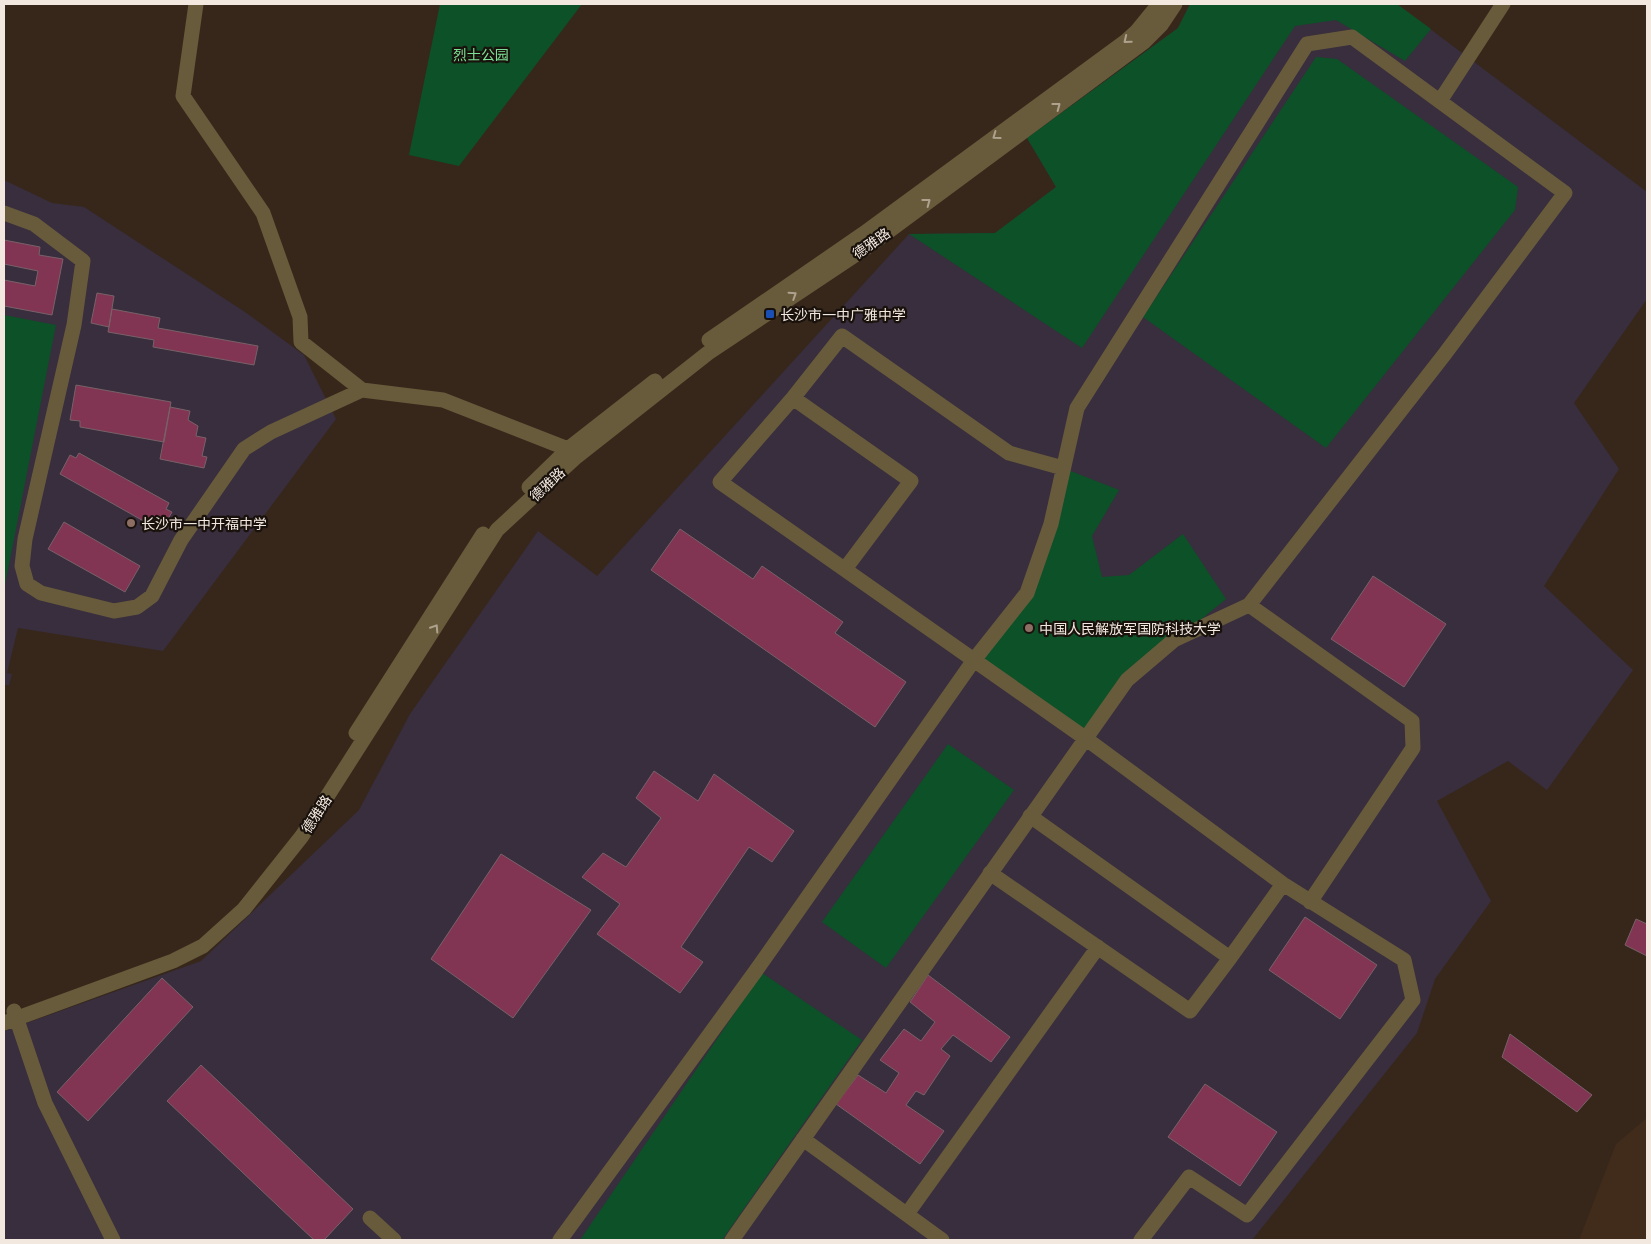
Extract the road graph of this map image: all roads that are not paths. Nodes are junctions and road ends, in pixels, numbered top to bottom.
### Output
1 (196, 4) edge
2 (1160, 4) edge
3 (1175, 4) edge
4 (1503, 4) edge
5 (1440, 101) junction
6 (4, 212) edge
7 (362, 390) junction
8 (793, 398) junction
9 (572, 453) junction
10 (1063, 468) junction
11 (845, 569) junction
12 (1249, 605) junction
13 (974, 660) junction
14 (1085, 738) junction
15 (1030, 816) junction
16 (990, 873) junction
17 (1283, 884) junction
18 (1310, 902) junction
19 (1098, 947) junction
20 (1230, 958) junction
21 (9, 1016) edge
22 (803, 1139) junction
23 (907, 1214) junction
24 (370, 1218) dead end
25 (113, 1240) edge
26 (394, 1240) edge
27 (560, 1240) edge
28 (732, 1240) edge
29 (942, 1240) edge
30 (1140, 1240) edge

1 - 7 street
2 -> 9 street, 德雅路
9 -> 3 street, 德雅路
4 - 5 street
5 - 10 street
5 - 12 street
6 - 7 street
7 - 9 street
8 - 10 street
8 - 11 street
8 - 11 street
9 - 21 street, 德雅路
10 - 13 street
11 - 13 street
12 - 14 street
12 - 18 street
13 - 14 street
13 - 27 street
14 - 15 street
14 - 17 street
15 - 16 street
15 - 20 street
16 - 19 street
16 - 22 street
17 - 18 street
17 - 20 street
18 - 30 street
19 - 20 street
19 - 23 street
21 - 25 street
22 - 23 street
22 - 28 street
23 - 29 street
24 - 26 street

